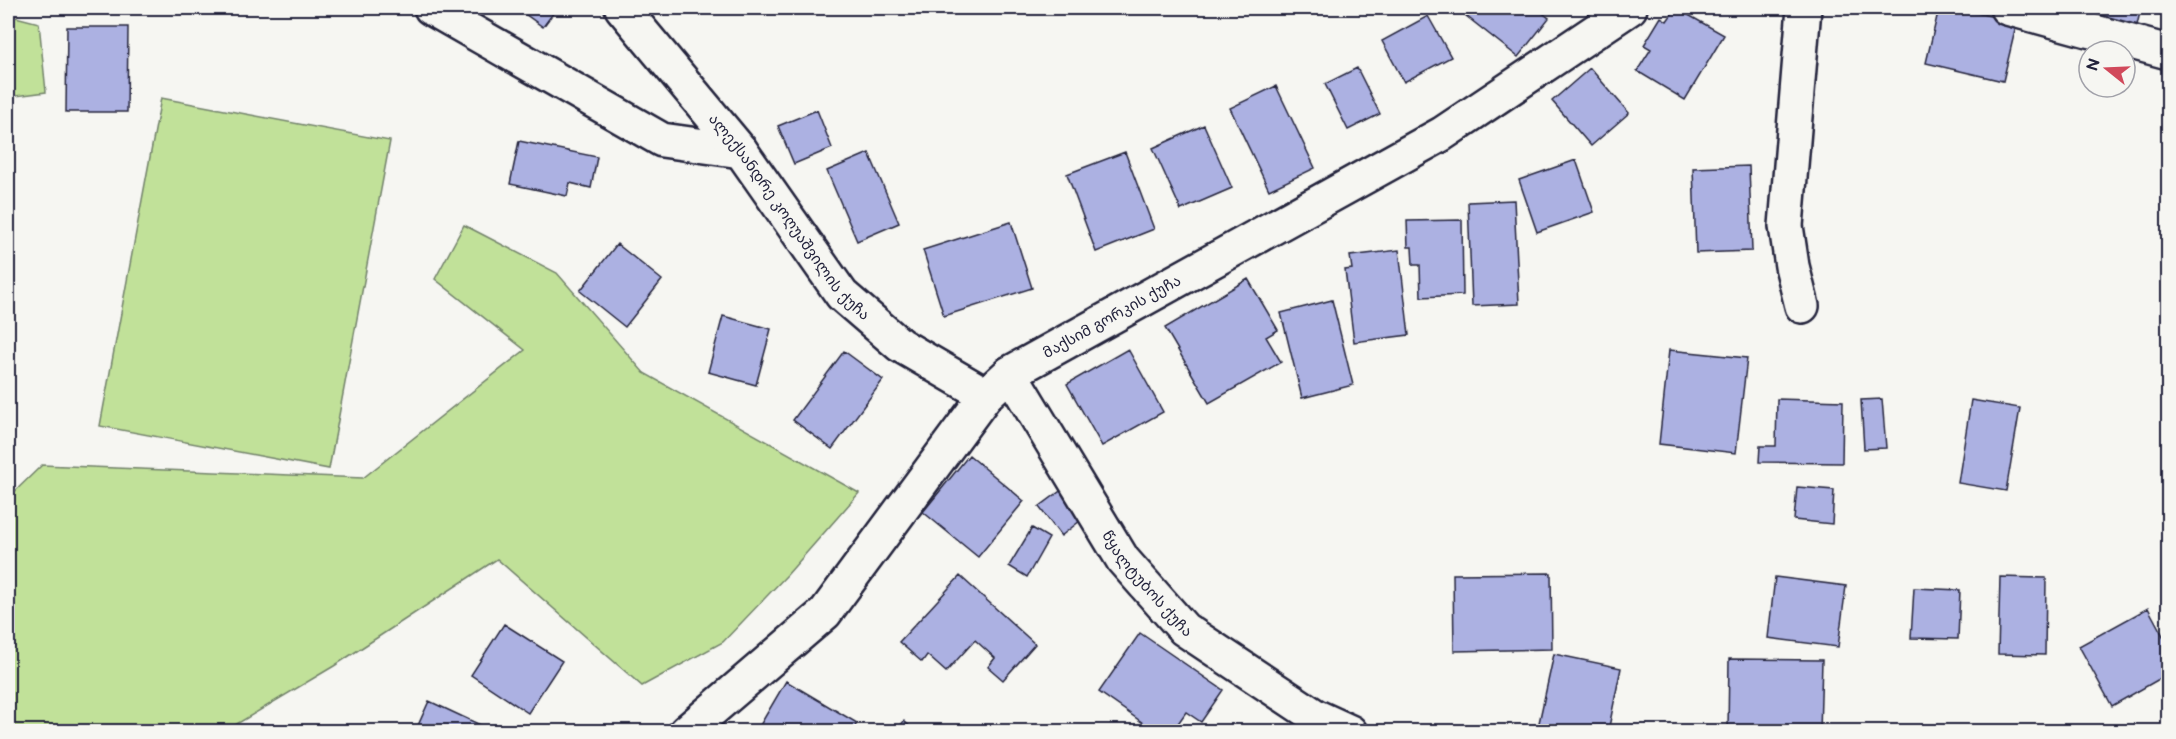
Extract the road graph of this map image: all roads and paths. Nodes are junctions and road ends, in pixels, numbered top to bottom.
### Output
1 (431, 8) edge
2 (622, 8) edge
3 (1630, 8) edge
4 (1804, 8) edge
5 (2007, 8) edge
6 (2169, 52) edge
7 (741, 151) junction
8 (1802, 306) dead end
9 (1010, 373) junction
10 (986, 395) junction
11 (1315, 724) edge
12 (686, 732) edge
13 (1350, 732) edge

1 - 7 street
2 - 7 street, ალექსანდრე კოღუაშვილის ქუჩა
3 - 9 street, მაქსიმ გორკის ქუჩა
4 - 8 street
5 - 6 street
7 - 10 street, ალექსანდრე კოღუაშვილის ქუჩა
9 - 10 street, მაქსიმ გორკის ქუჩა
9 - 11 street, წყალტუბოს ქუჩა
10 - 12 street, მაქსიმ გორკის ქუჩა
11 - 13 street, წყალტუბოს ქუჩა

